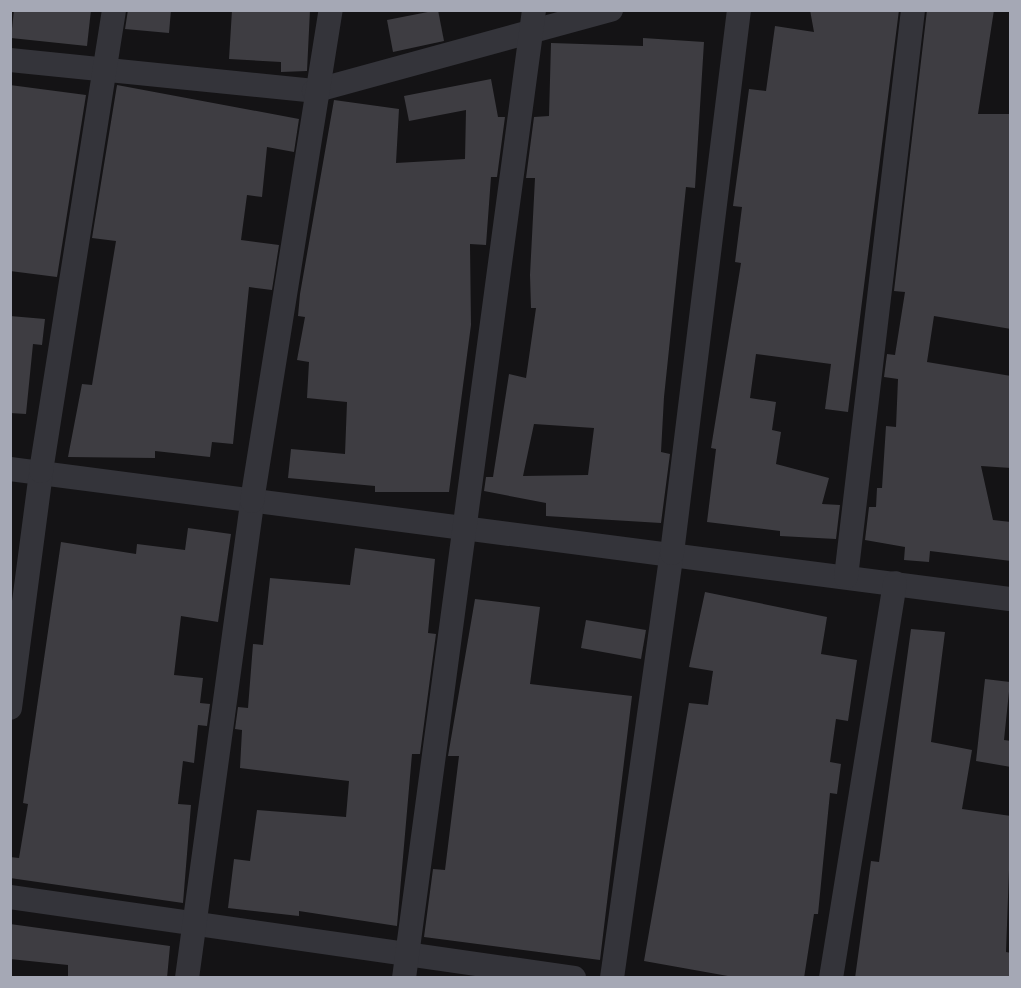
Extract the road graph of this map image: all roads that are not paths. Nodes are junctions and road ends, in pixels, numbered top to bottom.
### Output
1 (114, 10) edge
2 (331, 10) edge
3 (611, 10) edge
4 (739, 10) edge
5 (913, 10) edge
6 (533, 21) edge
7 (10, 60) edge
8 (106, 72) junction
9 (314, 91) junction
10 (10, 470) edge
11 (41, 471) junction
12 (252, 501) junction
13 (468, 530) junction
14 (672, 553) junction
15 (846, 577) junction
16 (896, 584) junction
17 (1011, 599) edge
18 (10, 708) edge
19 (10, 897) edge
20 (195, 926) junction
21 (408, 954) junction
22 (187, 978) edge
23 (404, 978) edge
24 (574, 978) edge
25 (612, 978) edge
26 (831, 978) edge

1 - 8 street
2 - 9 street
3 - 6 street
4 - 14 street
5 - 15 street
6 - 9 street
6 - 13 street
7 - 8 street
8 - 9 street
8 - 11 street
9 - 12 street
10 - 11 street
11 - 12 street
11 - 18 street
12 - 13 street
12 - 20 street
13 - 14 street
13 - 21 street
14 - 15 street
14 - 25 street
15 - 16 street
16 - 17 street
16 - 26 street
19 - 20 street
20 - 21 street
20 - 22 street
21 - 23 street
21 - 24 street

